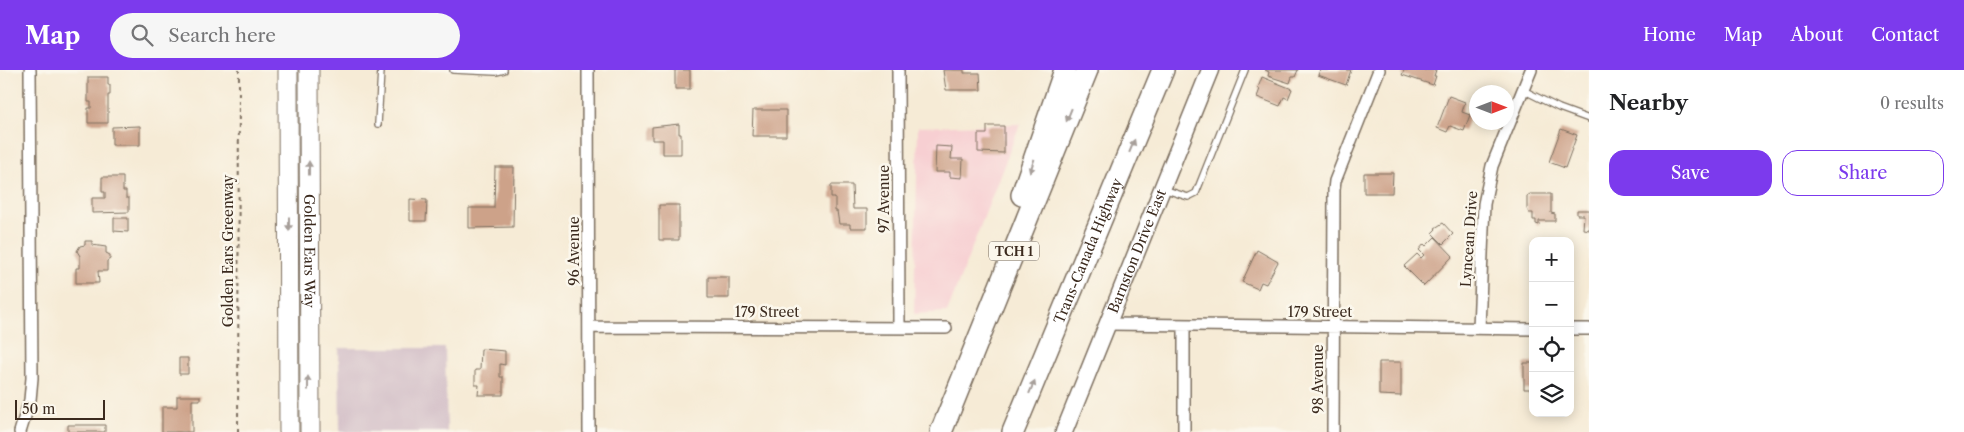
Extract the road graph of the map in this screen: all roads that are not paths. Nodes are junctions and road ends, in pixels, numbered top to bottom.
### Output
1 (30, 70) edge
2 (288, 70) edge
3 (309, 70) edge
4 (381, 70) edge
5 (453, 70) edge
6 (504, 70) edge
7 (588, 70) edge
8 (898, 70) edge
9 (1065, 70) edge
10 (1087, 70) edge
11 (1163, 70) edge
12 (1210, 70) edge
13 (1244, 70) edge
14 (1379, 70) edge
15 (1531, 70) edge
16 (1523, 90) junction
17 (1589, 119) edge
18 (378, 124) dead end
19 (1162, 189) junction
20 (1108, 324) junction
21 (589, 326) junction
22 (1184, 326) junction
23 (1334, 327) junction
24 (899, 328) junction
25 (946, 328) dead end
26 (1479, 328) junction
27 (1529, 329) edge
28 (1574, 329) edge
29 (1589, 329) edge
30 (943, 427) edge
31 (1184, 431) edge
32 (20, 432) edge
33 (289, 432) edge
34 (310, 432) edge
35 (589, 432) edge
36 (1013, 432) edge
37 (1064, 432) edge
38 (1333, 432) edge

1 - 32 street
2 -> 33 main road, Golden Ears Way
34 -> 3 main road, Golden Ears Way
4 - 18 lane
5 - 6 lane
7 - 21 street, 96 Avenue
8 - 24 street, 97 Avenue
9 -> 30 highway
10 -> 30 highway, TCH 1
36 -> 11 highway, Trans-Canada Highway
12 - 19 street, Barnston Drive East
13 - 19 lane
14 - 23 street, 98 Avenue
15 - 16 street, Lyncean Drive
16 - 17 lane
16 - 26 street, Lyncean Drive
19 - 20 street, Barnston Drive East
20 - 22 street, 179 Street
20 - 37 street, Barnston Drive East
21 - 24 street, 179 Street
21 - 35 street, 96 Avenue
22 - 23 street, 179 Street
22 - 31 street
23 - 26 street, 179 Street
23 - 38 street, 98 Avenue
24 - 25 street, 179 Street
26 - 27 street, 179 Street
28 - 29 street

